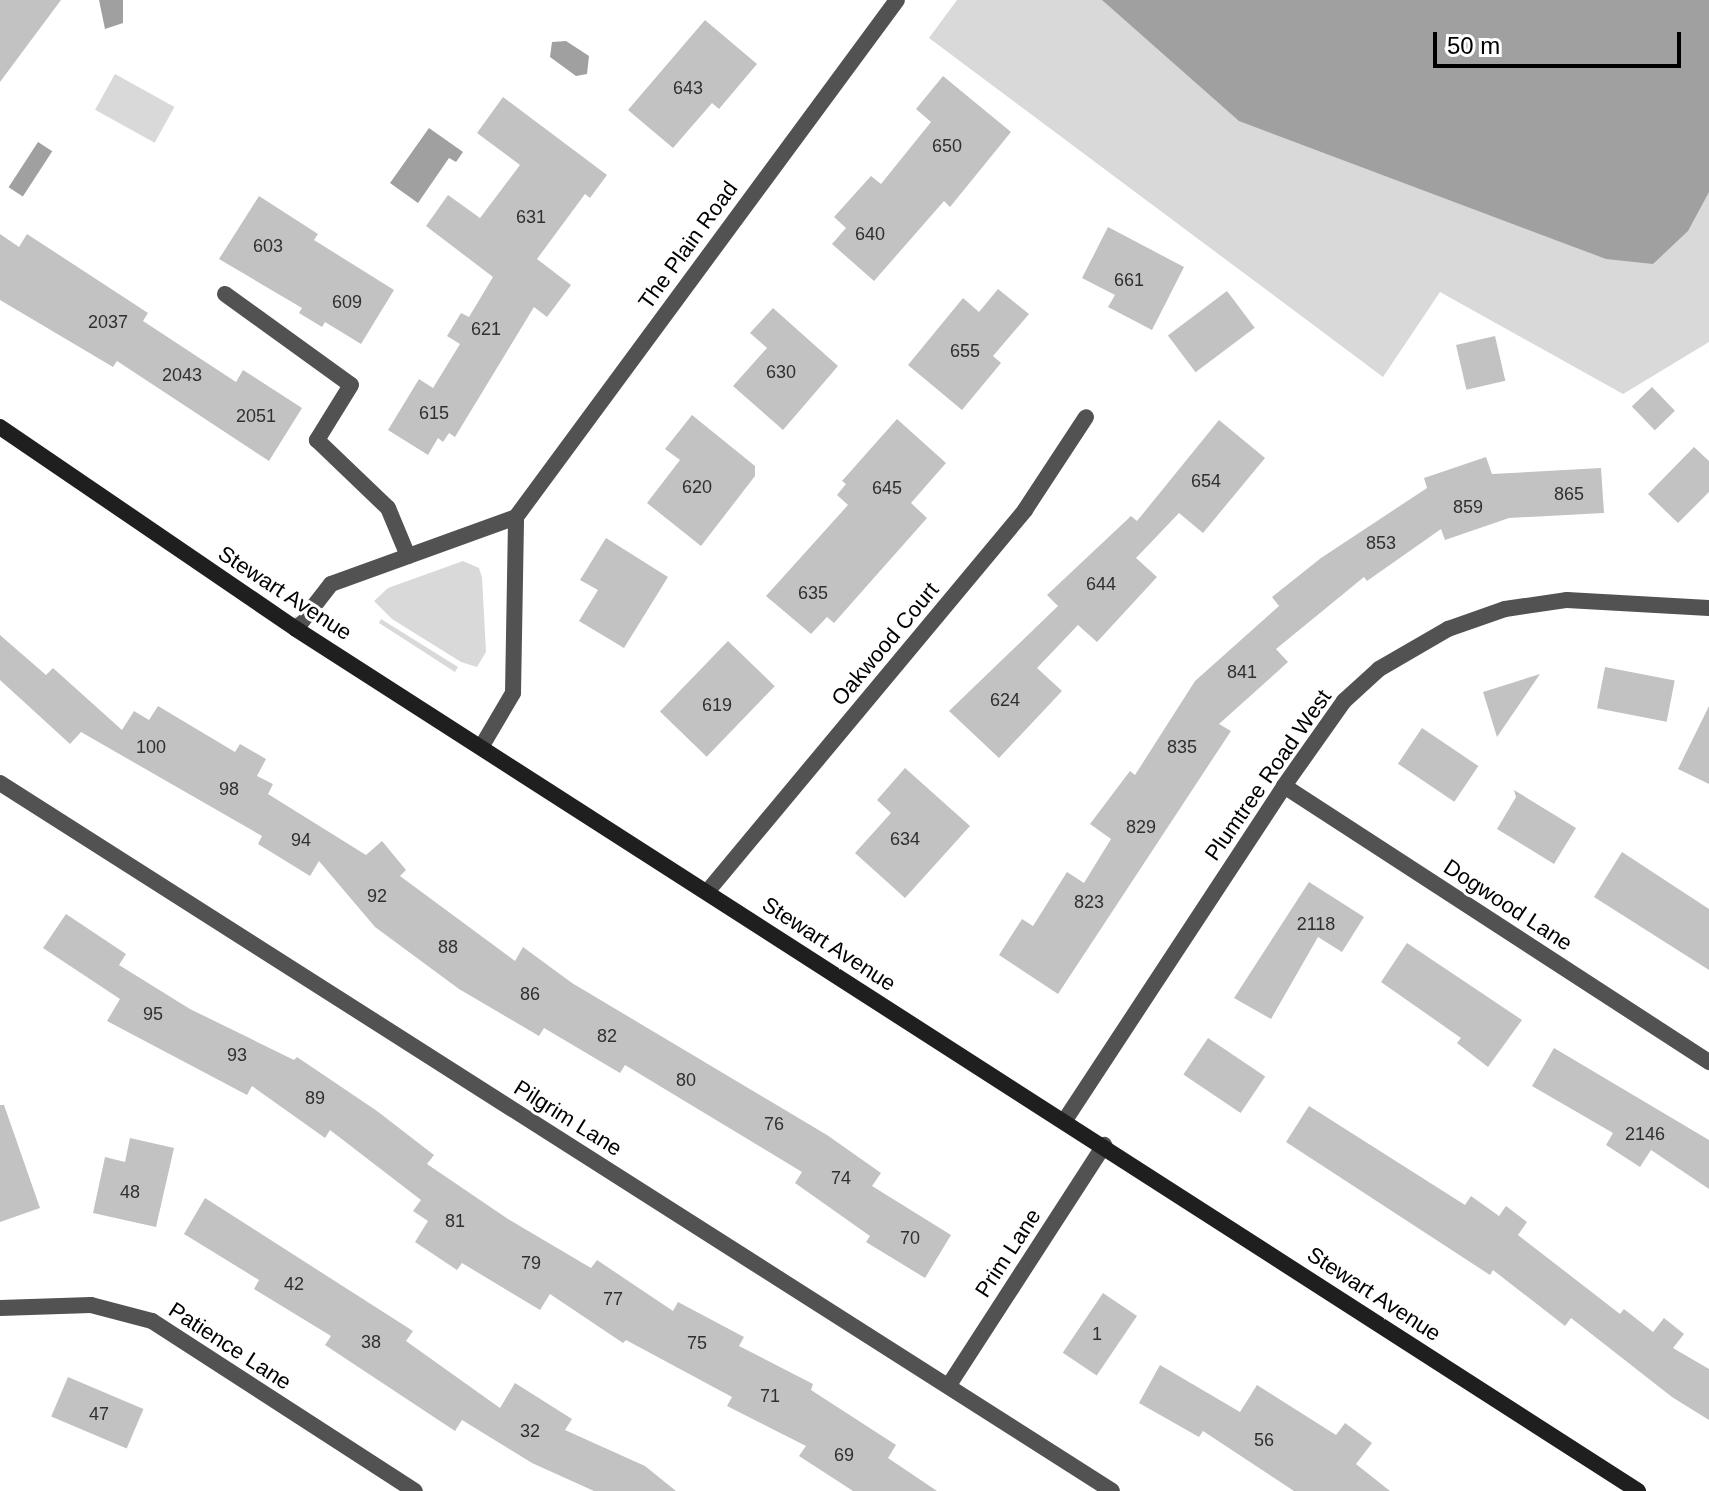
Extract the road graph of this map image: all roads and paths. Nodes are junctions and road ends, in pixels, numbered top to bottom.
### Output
1 (897, 0) edge
2 (225, 294) dead end
3 (1086, 417) dead end
4 (0, 427) edge
5 (516, 517) junction
6 (408, 556) junction
7 (1709, 608) edge
8 (296, 629) junction
9 (483, 744) junction
10 (0, 783) edge
11 (1284, 786) junction
12 (707, 892) junction
13 (1709, 1062) edge
14 (1065, 1120) junction
15 (1104, 1145) junction
16 (0, 1308) edge
17 (949, 1385) junction
18 (415, 1491) edge
19 (1112, 1491) edge
20 (1638, 1491) edge

1 - 5 street, The Plain Road
2 - 6 street
3 - 12 street, Oakwood Court
4 - 8 street, Stewart Avenue
5 - 6 street
5 - 9 street
6 - 8 street
7 - 11 street, Plumtree Road West
8 - 9 street, Stewart Avenue
9 - 12 street, Stewart Avenue
10 - 17 street, Pilgrim Lane
11 - 13 street, Dogwood Lane
11 - 14 street, Plumtree Road West
12 - 14 street, Stewart Avenue
14 - 15 street, Stewart Avenue
15 - 17 street, Prim Lane
15 - 20 street, Stewart Avenue
16 - 18 street, Patience Lane
17 - 19 street, Pilgrim Lane

